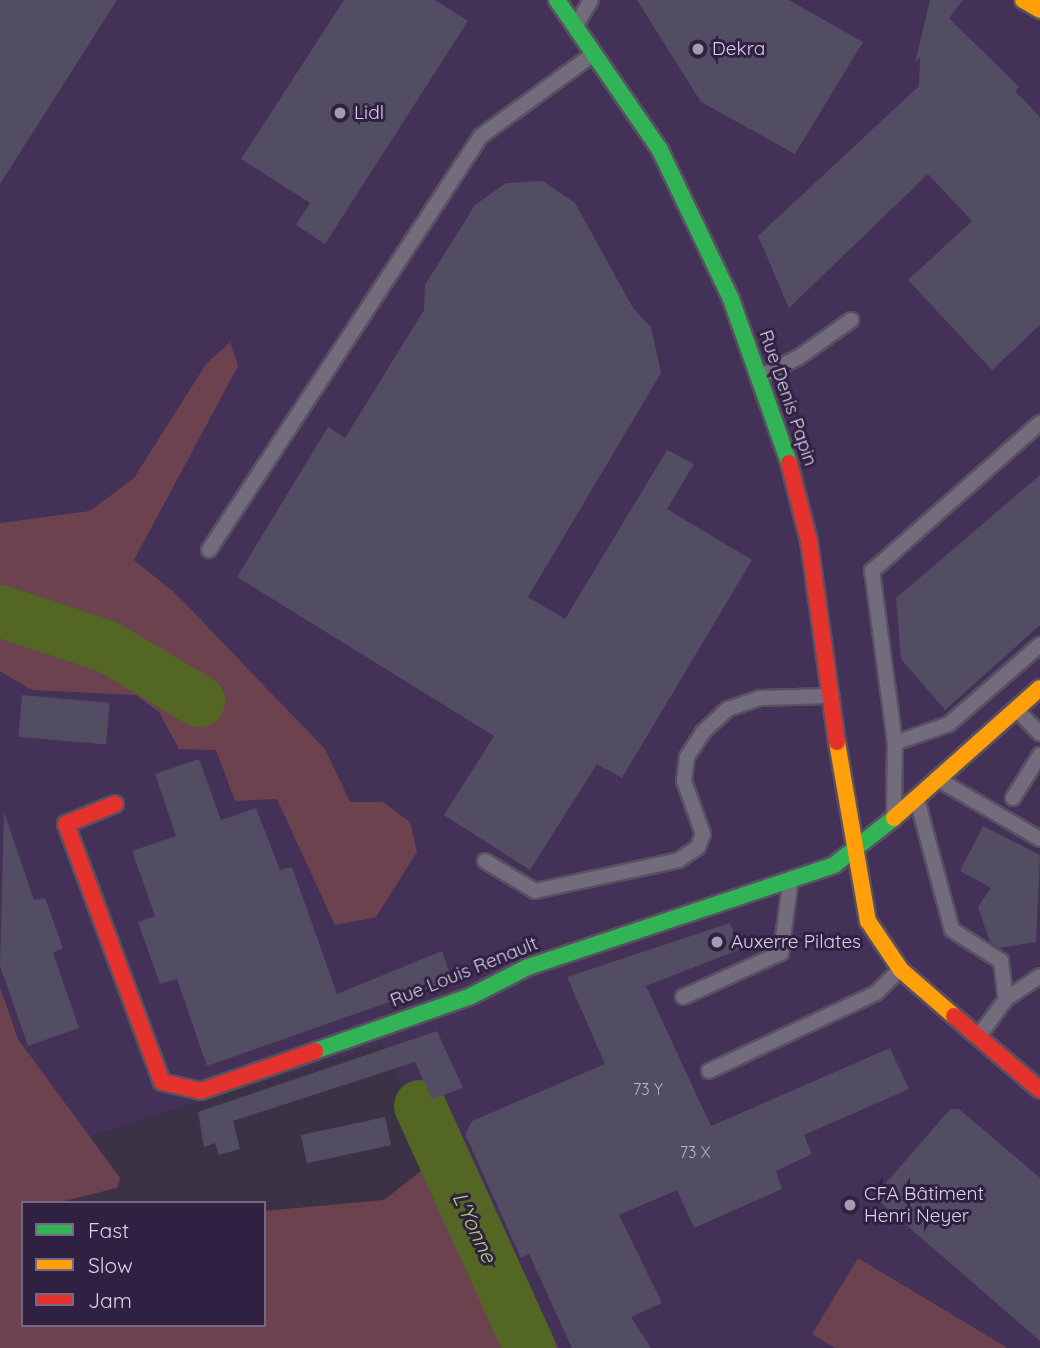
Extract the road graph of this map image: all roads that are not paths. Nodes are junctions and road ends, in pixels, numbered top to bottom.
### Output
1 (557, 0) edge
2 (591, 0) edge
3 (1023, 0) edge
4 (1040, 10) edge
5 (577, 25) junction
6 (596, 52) junction
7 (851, 320) dead end
8 (760, 377) junction
9 (1040, 423) edge
10 (209, 550) dead end
11 (1040, 646) edge
12 (1040, 688) edge
13 (830, 696) junction
14 (1016, 709) junction
15 (1040, 734) edge
16 (895, 743) junction
17 (1040, 755) edge
18 (937, 779) junction
19 (916, 797) junction
20 (1013, 798) dead end
21 (115, 804) dead end
22 (894, 816) junction
23 (1040, 839) edge
24 (853, 855) junction
25 (485, 861) dead end
26 (791, 880) junction
27 (901, 970) junction
28 (1040, 976) edge
29 (683, 997) dead end
30 (1006, 999) junction
31 (979, 1037) junction
32 (709, 1071) dead end
33 (1040, 1090) edge

1 - 5 street, Rue Denis Papin
2 - 5 lane
3 - 4 street
5 - 6 street, Rue Denis Papin
6 - 8 street, Rue Denis Papin
6 - 10 lane
7 - 8 lane
8 - 13 street, Rue Denis Papin
9 - 16 lane
11 - 16 lane
12 - 14 street, Rue Louis Renault
13 - 24 street, Rue Denis Papin
13 - 25 lane
14 - 15 lane
14 - 18 street, Rue Louis Renault
16 - 22 lane
17 - 20 lane
18 - 19 street, Rue Louis Renault
18 - 23 lane
19 - 22 street, Rue Louis Renault
19 - 30 lane
21 - 26 street, Rue Louis Renault
22 - 24 street, Rue Louis Renault
24 - 26 street, Rue Louis Renault
24 - 27 street, Rue Denis Papin
26 - 29 lane
27 - 31 street, Rue Denis Papin
27 - 32 lane
28 - 30 lane
30 - 31 lane
31 - 33 street, Rue Denis Papin

